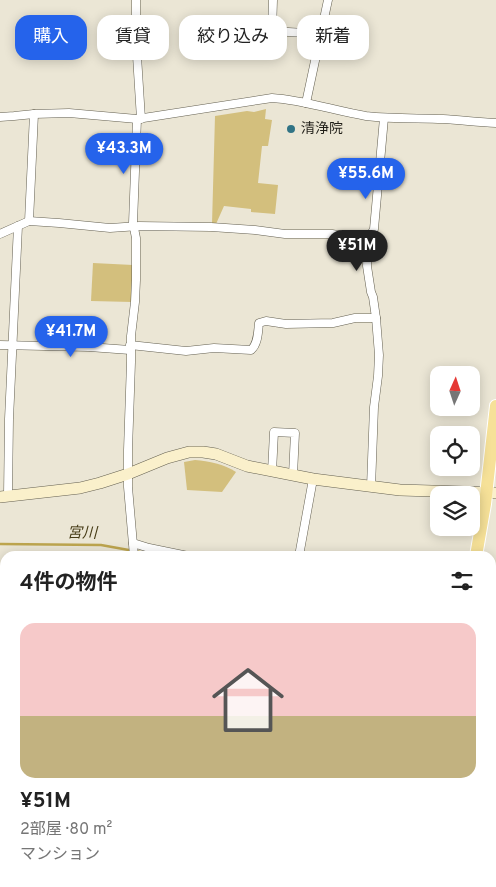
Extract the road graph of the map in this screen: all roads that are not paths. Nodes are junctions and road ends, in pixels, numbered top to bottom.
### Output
1 (136, 0) edge
2 (273, 0) edge
3 (328, 0) edge
4 (325, 15) edge
5 (297, 33) edge
6 (315, 60) edge
7 (306, 103) junction
8 (34, 114) junction
9 (0, 117) edge
10 (384, 118) junction
11 (139, 119) junction
12 (496, 123) edge
13 (29, 221) junction
14 (18, 226) junction
15 (135, 227) junction
16 (0, 234) edge
17 (368, 240) junction
18 (376, 318) junction
19 (0, 345) edge
20 (12, 345) junction
21 (130, 348) junction
22 (496, 406) edge
23 (272, 472) junction
24 (128, 474) junction
25 (293, 475) junction
26 (313, 479) junction
27 (371, 487) junction
28 (491, 493) edge
29 (4, 496) edge
30 (133, 544) junction
31 (134, 551) edge
32 (164, 551) edge
33 (300, 551) edge
34 (477, 551) edge

1 - 11 street
2 - 5 street
3 - 4 street
6 - 7 street
7 - 10 street
7 - 11 street
8 - 9 street
8 - 11 street
8 - 13 street
10 - 12 street
10 - 17 street
11 - 15 street
13 - 14 street
13 - 15 street
14 - 16 street
14 - 20 street
15 - 17 street
15 - 21 street
17 - 18 street
18 - 21 street
18 - 27 street
19 - 20 street
20 - 21 street
20 - 29 street
21 - 24 street
22 - 28 main road
23 - 24 main road
23 - 25 main road
23 - 25 street
24 - 29 main road
24 - 30 street
25 - 26 main road
26 - 27 main road
26 - 33 street
27 - 28 main road
28 - 34 main road
30 - 31 street
30 - 32 street

